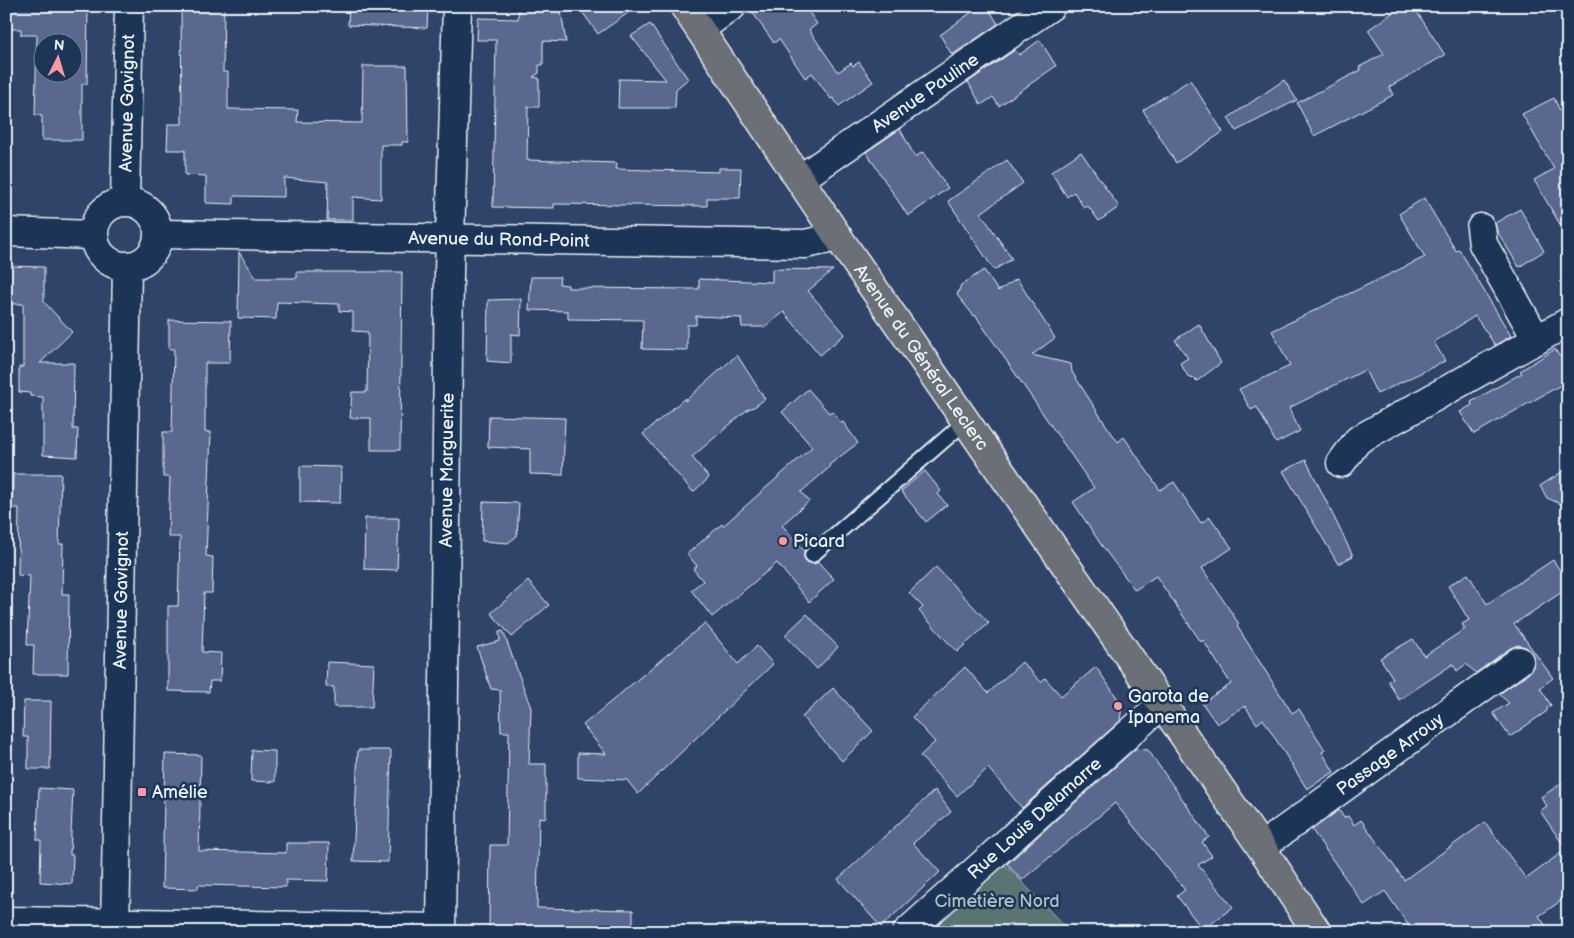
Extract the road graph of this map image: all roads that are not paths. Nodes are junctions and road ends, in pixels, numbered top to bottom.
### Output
1 (129, 6) edge
2 (457, 6) edge
3 (684, 6) edge
4 (732, 6) edge
5 (1051, 6) edge
6 (700, 29) junction
7 (800, 180) junction
8 (125, 202) junction
9 (1481, 228) dead end
10 (6, 232) edge
11 (158, 234) junction
12 (93, 235) junction
13 (838, 237) junction
14 (450, 239) junction
15 (127, 267) junction
16 (1568, 322) edge
17 (1537, 340) junction
18 (966, 421) junction
19 (1341, 464) dead end
20 (812, 555) dead end
21 (1519, 661) dead end
22 (1162, 704) junction
23 (1261, 847) junction
24 (6, 921) edge
25 (115, 927) edge
26 (441, 930) edge
27 (907, 932) edge
28 (1316, 932) edge

1 - 8 street, Avenue Gavignot
2 - 14 street, Avenue Marguerite
3 - 6 main road, Avenue du Général Leclerc
4 - 6 street
5 - 7 street, Avenue Pauline
6 - 7 main road, Avenue du Général Leclerc
7 - 13 main road, Avenue du Général Leclerc
8 - 11 street
8 - 12 street
9 - 17 street
10 - 12 street
11 - 14 street, Avenue du Rond-Point
11 - 15 street
12 - 15 street
13 - 14 street, Avenue du Rond-Point
13 - 18 main road, Avenue du Général Leclerc
14 - 26 street, Avenue Marguerite
15 - 25 street, Avenue Gavignot
16 - 17 street
17 - 19 street
18 - 20 lane
18 - 22 main road, Avenue du Général Leclerc
21 - 23 street, Passage Arrouy
22 - 23 main road, Avenue du Général Leclerc
22 - 27 street, Rue Louis Delamarre
23 - 28 main road, Avenue du Général Leclerc
24 - 25 street
25 - 26 street

